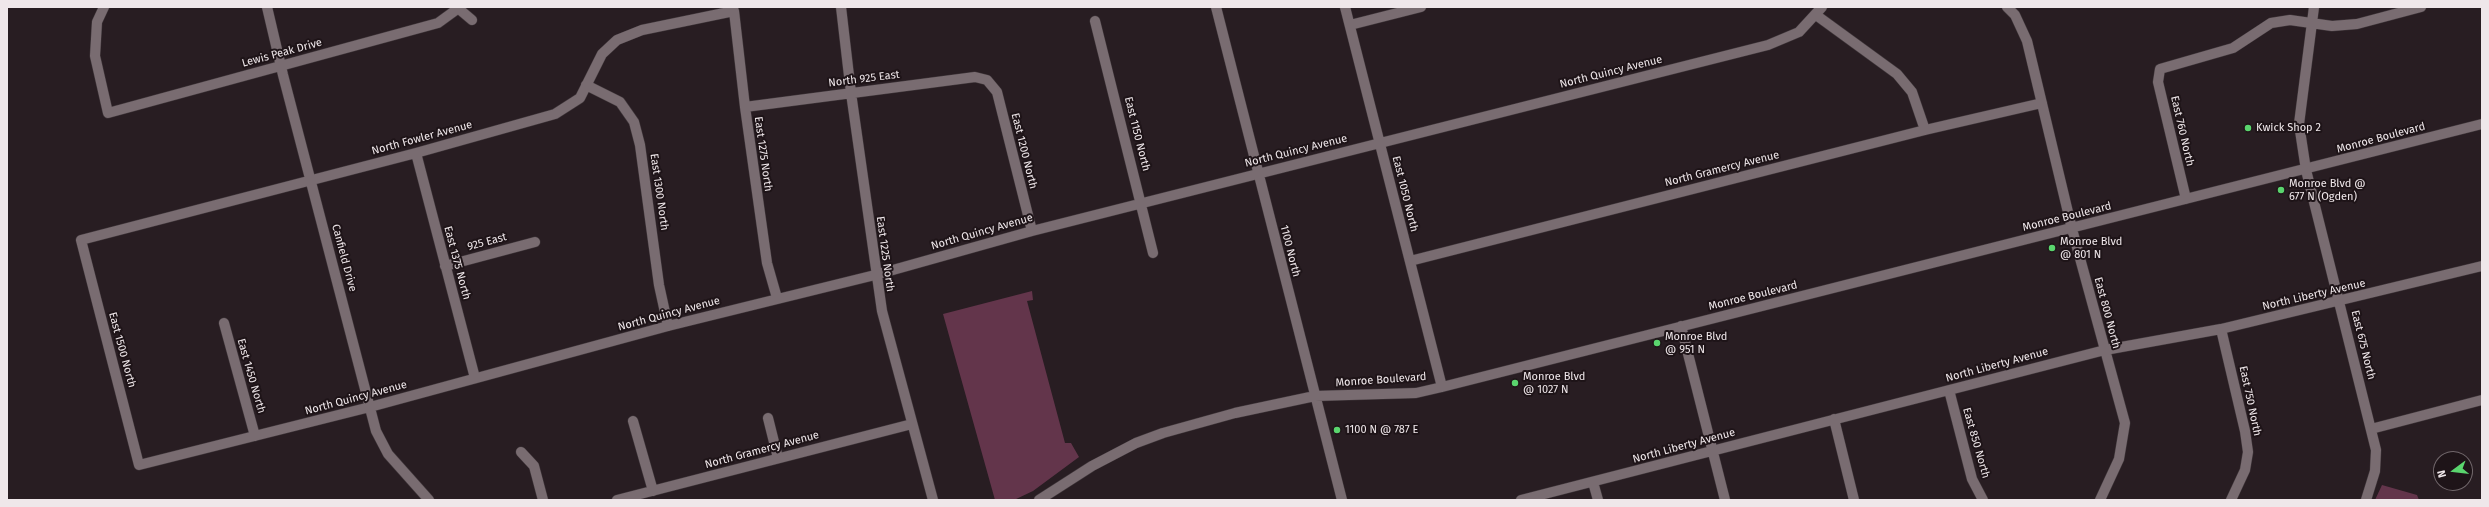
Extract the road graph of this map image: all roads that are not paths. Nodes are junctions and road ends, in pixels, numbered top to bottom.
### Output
1 (104, 7) edge
2 (267, 7) edge
3 (841, 7) edge
4 (1216, 7) edge
5 (1345, 7) edge
6 (1421, 7) edge
7 (2007, 7) edge
8 (2314, 7) edge
9 (2421, 7) edge
10 (459, 8) edge
11 (734, 11) joint
12 (1819, 11) edge
13 (472, 20) dead end
14 (1095, 21) dead end
15 (2312, 22) junction
16 (1350, 25) junction
17 (281, 66) junction
18 (987, 80) joint
19 (586, 85) junction
20 (851, 93) junction
21 (2042, 103) junction
22 (745, 107) junction
23 (2482, 124) edge
24 (1925, 130) junction
25 (1380, 143) junction
26 (416, 153) junction
27 (2306, 170) junction
28 (1258, 173) junction
29 (311, 180) junction
30 (2186, 199) junction
31 (1142, 204) junction
32 (2072, 229) junction
33 (1032, 231) junction
34 (81, 240) joint
35 (535, 242) dead end
36 (1153, 253) dead end
37 (1410, 261) junction
38 (445, 266) junction
39 (2482, 266) edge
40 (875, 275) junction
41 (777, 298) junction
42 (2340, 302) junction
43 (224, 323) dead end
44 (668, 326) junction
45 (1681, 326) junction
46 (2221, 329) junction
47 (2105, 350) junction
48 (475, 378) junction
49 (1442, 387) junction
50 (1949, 390) junction
51 (1315, 396) junction
52 (2482, 400) edge
53 (370, 407) junction
54 (768, 418) dead end
55 (1834, 419) junction
56 (633, 421) dead end
57 (912, 424) junction
58 (2371, 429) junction
59 (255, 436) junction
60 (521, 452) dead end
61 (1712, 452) junction
62 (778, 458) junction
63 (139, 465) joint
64 (1593, 482) junction
65 (653, 491) junction
66 (425, 499) edge
67 (543, 500) edge
68 (617, 500) edge
69 (933, 500) edge
70 (1039, 500) edge
71 (1342, 500) edge
72 (1521, 500) edge
73 (1598, 500) edge
74 (1725, 500) edge
75 (1854, 500) edge
76 (1983, 500) edge
77 (2100, 500) edge
78 (2231, 500) edge
79 (2366, 500) edge

1 - 17 street, Lewis Peak Drive
2 - 17 street, Canfield Drive
3 - 20 street, East 1225 North
4 - 28 street, 1100 North
5 - 16 street, East 1050 North
6 - 16 street
7 - 21 street, East 800 North
8 - 15 street, East 675 North
9 - 15 street
10 - 13 street, Lewis Peak Drive
10 - 17 street, Lewis Peak Drive
11 - 19 street, North Fowler Avenue
11 - 22 street, East 1275 North
12 - 24 street
12 - 25 street, North Quincy Avenue
14 - 31 street, East 1150 North
15 - 27 street, East 675 North
15 - 30 street, East 760 North
16 - 25 street, East 1050 North
17 - 29 street, Canfield Drive
18 - 20 street, North 925 East
18 - 33 street, East 1200 North
19 - 26 street, North Fowler Avenue
19 - 44 street, East 1300 North
20 - 22 street, North 925 East
20 - 40 street, East 1225 North
21 - 24 street, North Gramercy Avenue
21 - 32 street, East 800 North
22 - 41 street, East 1275 North
23 - 27 street, Monroe Boulevard
24 - 37 street, North Gramercy Avenue
25 - 28 street, North Quincy Avenue
25 - 37 street, East 1050 North
26 - 29 street, North Fowler Avenue
26 - 38 street, East 1375 North
27 - 30 street, Monroe Boulevard
27 - 42 street, East 675 North
28 - 31 street, North Quincy Avenue
28 - 51 street, 1100 North
29 - 34 street, North Fowler Avenue
29 - 53 street, Canfield Drive
30 - 32 street, Monroe Boulevard
31 - 33 street, North Quincy Avenue
31 - 36 street, East 1150 North
32 - 45 street, Monroe Boulevard
32 - 47 street, East 800 North
33 - 40 street, North Quincy Avenue
34 - 63 street, East 1500 North
35 - 38 street, 925 East
37 - 49 street, East 1050 North
38 - 48 street, East 1375 North
39 - 42 street, North Liberty Avenue
40 - 41 street, North Quincy Avenue
40 - 57 street, East 1225 North
41 - 44 street, North Quincy Avenue
42 - 46 street, North Liberty Avenue
42 - 58 street, East 675 North
43 - 59 street, East 1450 North
44 - 48 street, North Quincy Avenue
45 - 49 street, Monroe Boulevard
45 - 61 street
46 - 47 street, North Liberty Avenue
46 - 78 street, East 750 North
47 - 50 street, North Liberty Avenue
47 - 77 street, East 800 North
48 - 53 street, North Quincy Avenue
49 - 51 street, Monroe Boulevard
50 - 55 street, North Liberty Avenue
50 - 76 street, East 850 North
51 - 70 street, Monroe Boulevard
51 - 71 street, 1100 North
52 - 58 street
53 - 59 street, North Quincy Avenue
53 - 66 street, Canfield Drive
54 - 62 street
55 - 61 street, North Liberty Avenue
55 - 75 street
56 - 65 street
57 - 62 street, North Gramercy Avenue
57 - 69 street, East 1225 North
58 - 79 street, East 675 North
59 - 63 street, North Quincy Avenue
60 - 67 street
61 - 64 street, North Liberty Avenue
61 - 74 street
62 - 65 street, North Gramercy Avenue
64 - 72 street, North Liberty Avenue
64 - 73 street
65 - 68 street, North Gramercy Avenue

